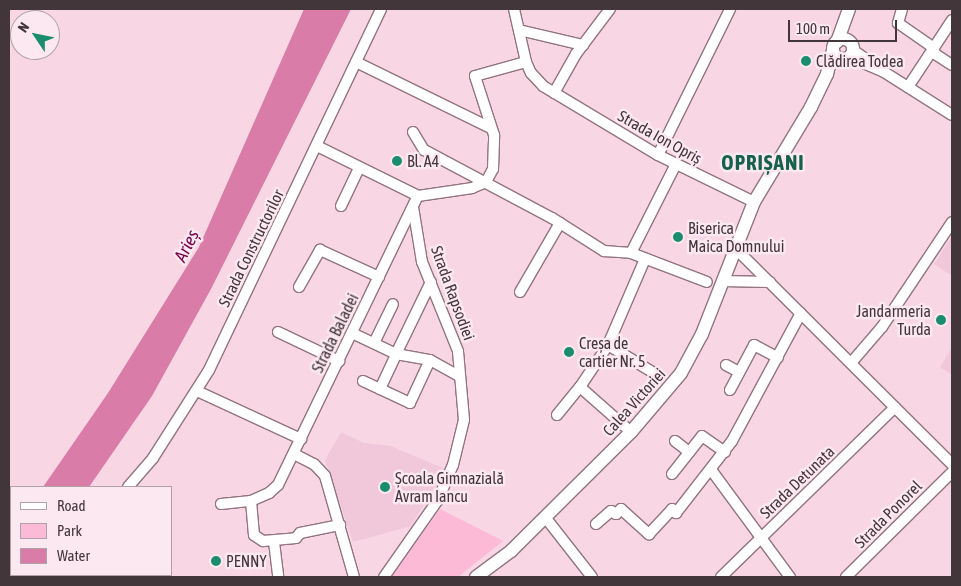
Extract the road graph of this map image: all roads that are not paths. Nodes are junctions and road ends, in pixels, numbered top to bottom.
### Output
1 (381, 9) edge
2 (514, 9) edge
3 (610, 9) edge
4 (730, 9) edge
5 (851, 9) edge
6 (902, 9) edge
7 (952, 20) edge
8 (519, 30) junction
9 (583, 45) junction
10 (844, 50) junction
11 (933, 50) junction
12 (356, 62) junction
13 (526, 62) junction
14 (952, 64) edge
15 (908, 87) junction
16 (554, 93) junction
17 (952, 115) edge
18 (492, 128) junction
19 (413, 132) dead end
20 (317, 146) junction
21 (658, 155) junction
22 (676, 164) junction
23 (359, 168) junction
24 (486, 182) junction
25 (418, 196) junction
26 (754, 202) junction
27 (341, 206) dead end
28 (412, 207) junction
29 (952, 222) edge
30 (560, 223) junction
31 (734, 247) junction
32 (631, 254) junction
33 (645, 259) junction
34 (379, 277) junction
35 (722, 281) junction
36 (431, 282) junction
37 (707, 282) dead end
38 (770, 282) junction
39 (299, 287) dead end
40 (520, 292) dead end
41 (393, 304) dead end
42 (801, 313) junction
43 (278, 332) dead end
44 (352, 333) junction
45 (374, 343) junction
46 (608, 345) junction
47 (396, 354) junction
48 (778, 358) junction
49 (430, 360) junction
50 (339, 361) junction
51 (851, 363) junction
52 (726, 364) dead end
53 (739, 372) junction
54 (459, 376) junction
55 (659, 376) dead end
56 (363, 380) dead end
57 (580, 387) junction
58 (380, 388) junction
59 (730, 390) dead end
60 (197, 391) junction
61 (895, 407) junction
62 (557, 415) dead end
63 (631, 432) junction
64 (301, 439) junction
65 (675, 441) dead end
66 (689, 452) junction
67 (725, 452) junction
68 (294, 454) junction
69 (952, 464) edge
70 (712, 471) junction
71 (952, 472) edge
72 (672, 474) dead end
73 (129, 486) edge
74 (251, 501) junction
75 (221, 504) dead end
76 (545, 517) junction
77 (596, 524) dead end
78 (340, 525) junction
79 (761, 538) junction
80 (274, 542) junction
81 (278, 577) edge
82 (354, 577) edge
83 (384, 577) edge
84 (476, 577) edge
85 (592, 577) edge
86 (721, 577) edge
87 (790, 577) edge
88 (846, 577) edge

1 - 12 street, Strada Constructorilor
2 - 8 street, Strada Ion Opriș
3 - 9 street
4 - 21 street
5 - 10 main road, Calea Victoriei
6 - 11 street
7 - 11 street
8 - 9 street
8 - 13 street, Strada Ion Opriș
9 - 16 street
10 - 15 street
10 - 26 main road, Calea Victoriei
11 - 14 street
11 - 15 street
12 - 18 street
12 - 20 street, Strada Constructorilor
13 - 16 street, Strada Ion Opriș
13 - 18 street
15 - 17 street
16 - 21 street, Strada Ion Opriș
18 - 24 street
19 - 24 street
20 - 23 street
20 - 60 street, Strada Constructorilor
21 - 22 street, Strada Ion Opriș
22 - 26 street, Strada Ion Opriș
22 - 32 street
23 - 25 street
23 - 27 street
24 - 25 street
24 - 30 street
25 - 28 street, Strada Baladei
26 - 31 main road, Calea Victoriei
28 - 34 street, Strada Baladei
28 - 36 street, Strada Rapsodiei
29 - 51 street
30 - 32 street
30 - 40 street
31 - 35 main road, Calea Victoriei
31 - 38 street
32 - 33 street
33 - 37 street
33 - 46 street
34 - 39 street
34 - 44 street, Strada Baladei
35 - 38 street
35 - 63 main road, Calea Victoriei
36 - 47 street
36 - 54 street, Strada Rapsodiei
38 - 42 street
41 - 45 street
42 - 48 street
42 - 51 street
43 - 50 street
44 - 45 street
44 - 50 street, Strada Baladei
45 - 47 street
46 - 55 street
46 - 57 street
47 - 49 street
47 - 58 street
48 - 53 street
48 - 67 street
49 - 54 street
49 - 58 street
50 - 64 street, Strada Baladei
51 - 61 street
52 - 53 street
53 - 59 street
54 - 83 street, Strada Rapsodiei
56 - 58 street
57 - 62 street
57 - 63 street
60 - 64 street
60 - 73 street, Strada Constructorilor
61 - 69 street
61 - 79 street, Strada Detunata
63 - 76 main road, Calea Victoriei
64 - 68 street, Strada Baladei
65 - 66 street
66 - 67 street
66 - 72 street
67 - 70 street
68 - 74 street, Strada Baladei
68 - 78 street
70 - 77 street
70 - 79 street
71 - 88 street, Strada Ponorel
74 - 75 street
74 - 80 street
76 - 84 main road, Calea Victoriei
76 - 85 street
78 - 80 street
78 - 82 street
79 - 86 street, Strada Detunata
79 - 87 street
80 - 81 street

